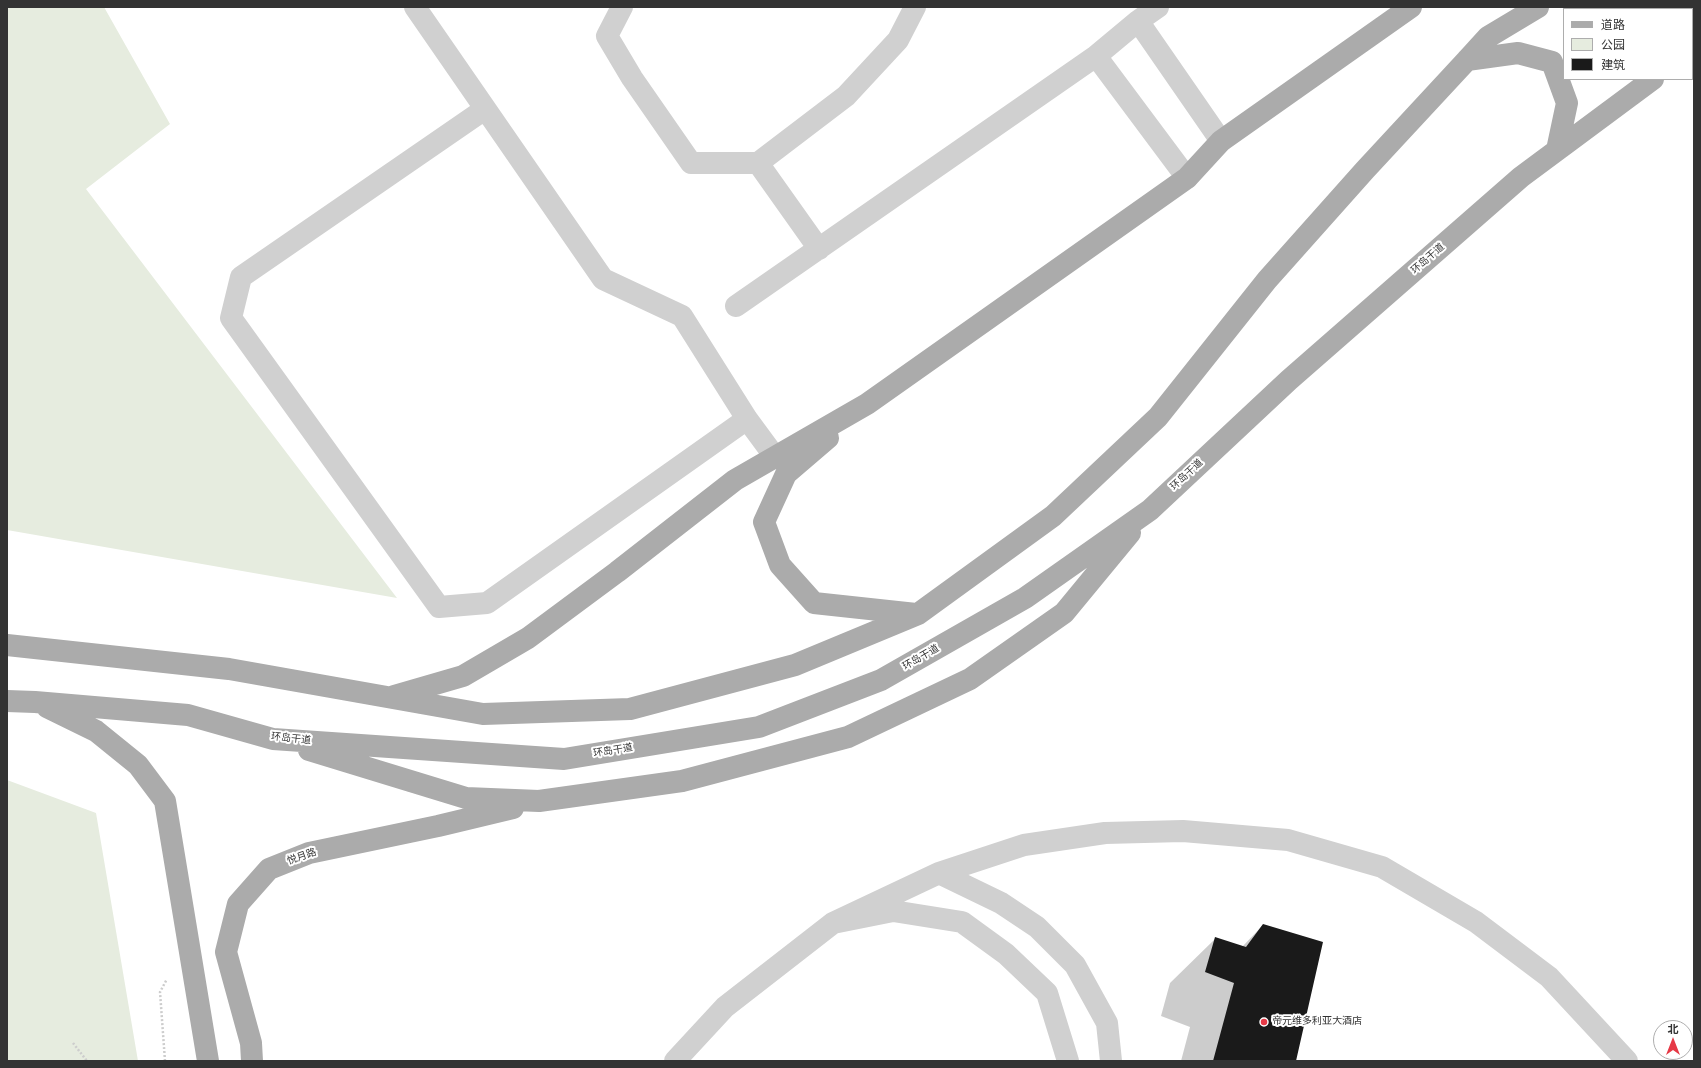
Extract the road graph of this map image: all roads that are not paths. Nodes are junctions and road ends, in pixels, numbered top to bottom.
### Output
1 (415, 7) edge
2 (622, 7) edge
3 (915, 7) edge
4 (1158, 7) edge
5 (1411, 7) edge
6 (1538, 7) edge
7 (1138, 21) junction
8 (1096, 56) junction
9 (1467, 60) junction
10 (1652, 80) edge
11 (485, 109) junction
12 (1221, 141) junction
13 (1557, 150) junction
14 (758, 163) junction
15 (1187, 178) junction
16 (819, 249) junction
17 (736, 306) dead end
18 (867, 404) junction
19 (747, 419) junction
20 (775, 457) junction
21 (1150, 510) junction
22 (918, 614) junction
23 (7, 645) edge
24 (390, 698) junction
25 (7, 701) edge
26 (35, 702) junction
27 (273, 739) junction
28 (539, 801) junction
29 (939, 873) junction
30 (833, 923) junction
31 (208, 1061) edge
32 (252, 1061) edge
33 (675, 1061) edge
34 (1068, 1061) edge
35 (1111, 1061) edge
36 (1626, 1061) edge

1 - 11 street
2 - 14 street
3 - 14 street
4 - 7 street
5 - 12 main road
6 - 9 main road
7 - 8 street
7 - 12 street
8 - 15 street
8 - 16 street
9 - 13 main road
9 - 22 main road
10 - 13 main road, 环岛干道
11 - 19 street
11 - 19 street
12 - 15 main road
13 - 21 main road, 环岛干道
14 - 16 street
15 - 18 main road
16 - 17 street
18 - 20 main road
18 - 22 main road
19 - 20 street
20 - 24 main road
21 - 27 main road, 环岛干道
21 - 28 main road
22 - 24 main road
23 - 24 main road
25 - 26 main road, 环岛干道
26 - 27 main road, 环岛干道
26 - 31 main road
27 - 28 main road
28 - 32 main road, 悦月路
29 - 30 street
29 - 35 street
29 - 36 street
30 - 33 street
30 - 34 street

